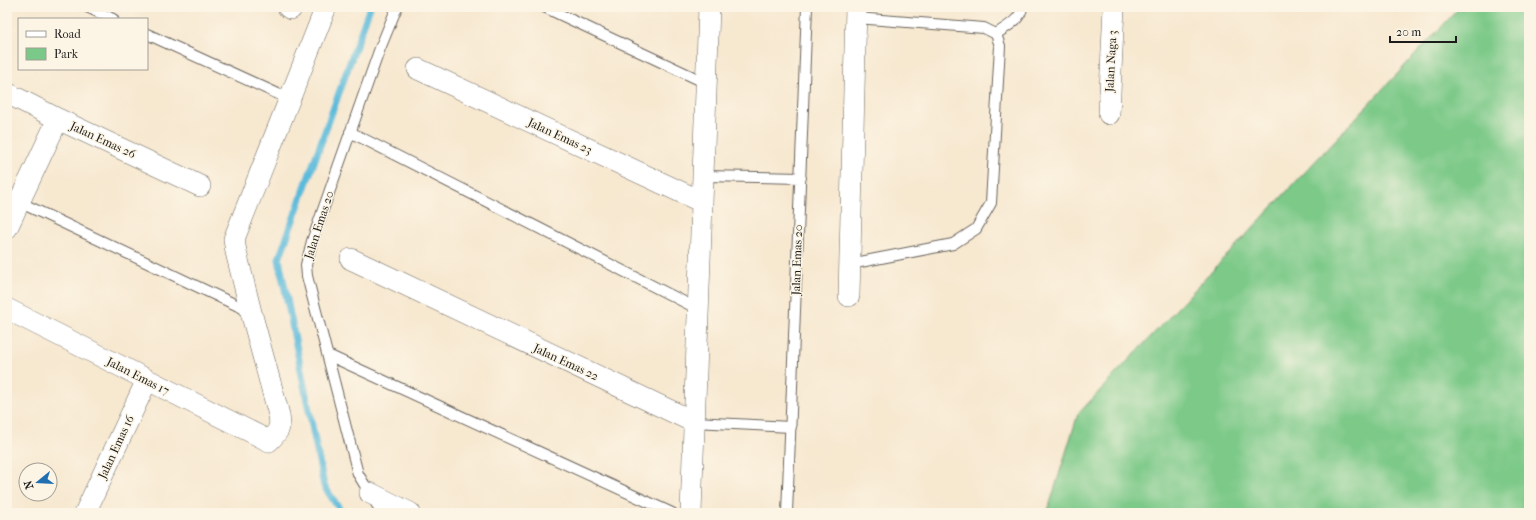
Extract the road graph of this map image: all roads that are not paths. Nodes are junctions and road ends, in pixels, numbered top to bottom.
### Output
1 (87, 7) edge
2 (326, 7) edge
3 (397, 7) edge
4 (544, 7) edge
5 (709, 7) edge
6 (807, 7) edge
7 (1022, 7) edge
8 (1114, 7) edge
9 (856, 13) edge
10 (112, 18) edge
11 (148, 34) edge
12 (996, 34) junction
13 (418, 69) dead end
14 (706, 83) junction
15 (7, 93) edge
16 (290, 100) junction
17 (1108, 114) dead end
18 (58, 119) junction
19 (350, 132) junction
20 (703, 176) junction
21 (801, 178) junction
22 (200, 186) dead end
23 (19, 202) junction
24 (702, 202) junction
25 (7, 228) edge
26 (351, 259) dead end
27 (850, 264) junction
28 (849, 296) dead end
29 (7, 309) edge
30 (698, 309) junction
31 (251, 312) junction
32 (328, 355) junction
33 (147, 380) junction
34 (694, 422) junction
35 (791, 427) junction
36 (370, 493) junction
37 (85, 513) edge
38 (382, 513) edge
39 (410, 513) edge
40 (672, 513) edge
41 (691, 513) edge
42 (787, 513) edge

1 - 10 lane
2 - 16 street
3 - 19 lane, Jalan Emas 20
4 - 14 lane
5 - 14 street
6 - 21 lane, Jalan Emas 20
7 - 12 lane
8 - 17 street, Jalan Naga 3
9 - 12 lane
9 - 27 street
11 - 16 lane
12 - 27 lane
13 - 24 street, Jalan Emas 23
14 - 20 street
15 - 18 street, Jalan Emas 26
16 - 31 street
18 - 22 street, Jalan Emas 26
18 - 23 street
19 - 30 lane
19 - 32 lane, Jalan Emas 20
20 - 21 lane
20 - 24 street
21 - 35 lane, Jalan Emas 20
23 - 25 street
23 - 31 lane
24 - 30 street
26 - 34 street, Jalan Emas 22
27 - 28 street
29 - 33 street, Jalan Emas 17
30 - 34 street
31 - 33 street, Jalan Emas 17
32 - 36 lane, Jalan Emas 20
32 - 40 lane
33 - 37 street, Jalan Emas 16
34 - 35 lane, Jalan Emas 22
34 - 41 street
35 - 42 lane, Jalan Emas 20
36 - 38 lane, Jalan Emas 20
36 - 39 street

